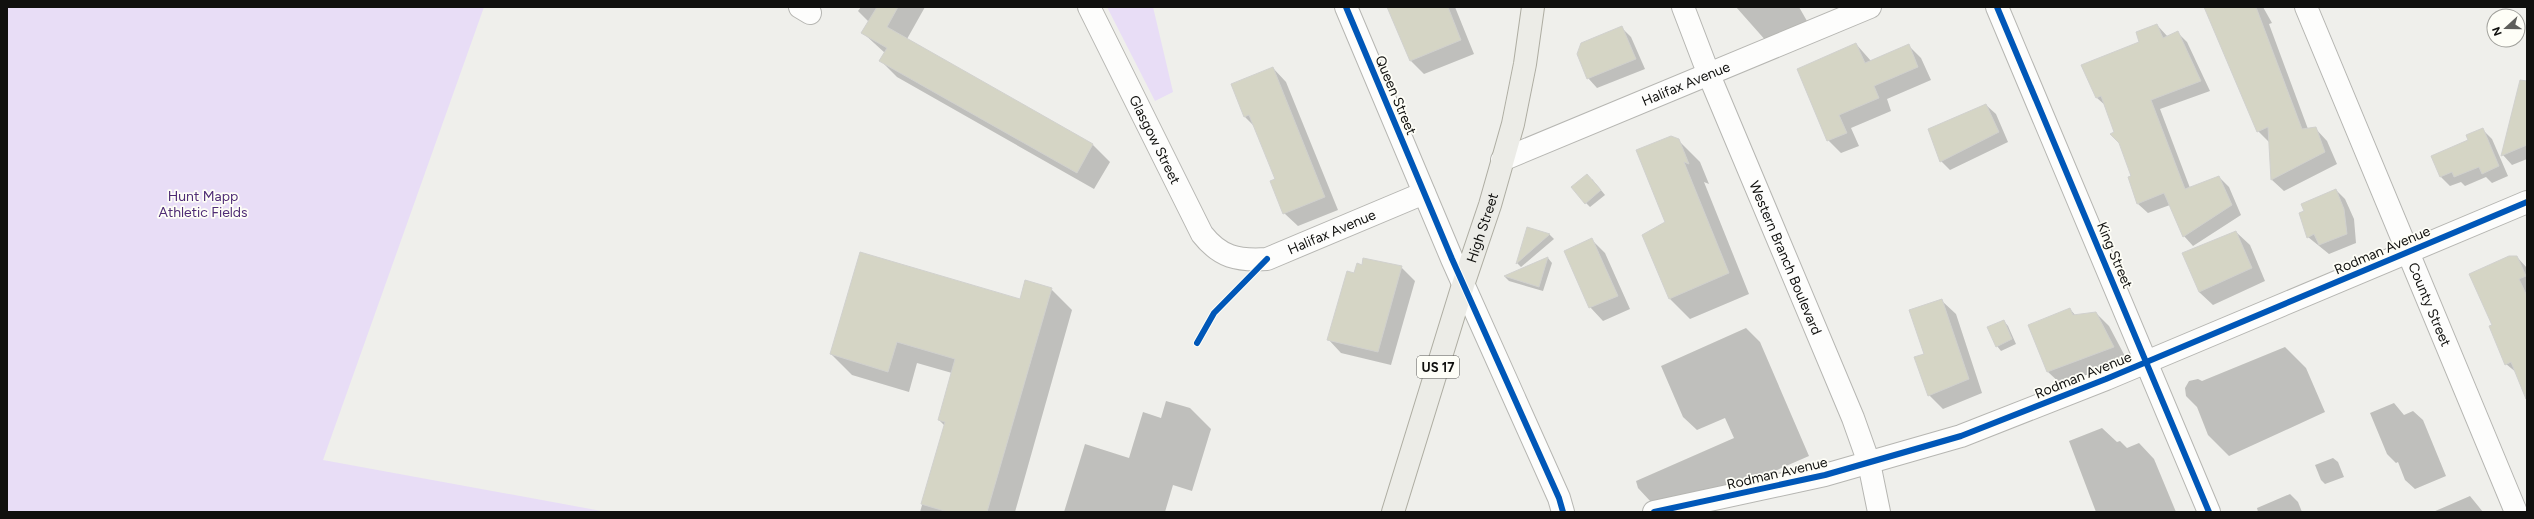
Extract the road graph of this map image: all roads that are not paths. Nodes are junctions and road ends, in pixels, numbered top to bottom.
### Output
1 (1089, 7) edge
2 (1346, 7) edge
3 (1533, 7) edge
4 (1684, 7) edge
5 (1870, 7) edge
6 (1997, 7) edge
7 (2306, 7) edge
8 (1709, 75) junction
9 (1502, 160) junction
10 (1424, 193) junction
11 (2527, 202) edge
12 (2408, 252) junction
13 (1236, 258) joint
14 (1463, 285) junction
15 (2147, 362) junction
16 (1868, 463) junction
17 (1393, 512) edge
18 (1563, 512) edge
19 (1654, 512) edge
20 (1879, 512) edge
21 (2210, 512) edge
22 (2516, 512) edge

1 - 13 street, Glasgow Street
2 - 10 street, Queen Street
3 - 9 main road, High Street / US 17
4 - 8 street, Western Branch Boulevard
5 - 8 street, Halifax Avenue
6 - 15 street, King Street
7 - 12 street, County Street
8 - 9 street, Halifax Avenue
8 - 16 street, Western Branch Boulevard
9 - 14 main road, High Street / US 17
10 - 13 street, Halifax Avenue
10 - 14 street, Queen Street
11 - 12 street, Rodman Avenue
12 - 15 street, Rodman Avenue
12 - 22 street, County Street
14 - 17 main road, High Street / US 17
14 - 18 street, Queen Street
15 - 16 street, Rodman Avenue
15 - 21 street, King Street
16 - 19 street, Rodman Avenue
16 - 20 street, Western Branch Boulevard

